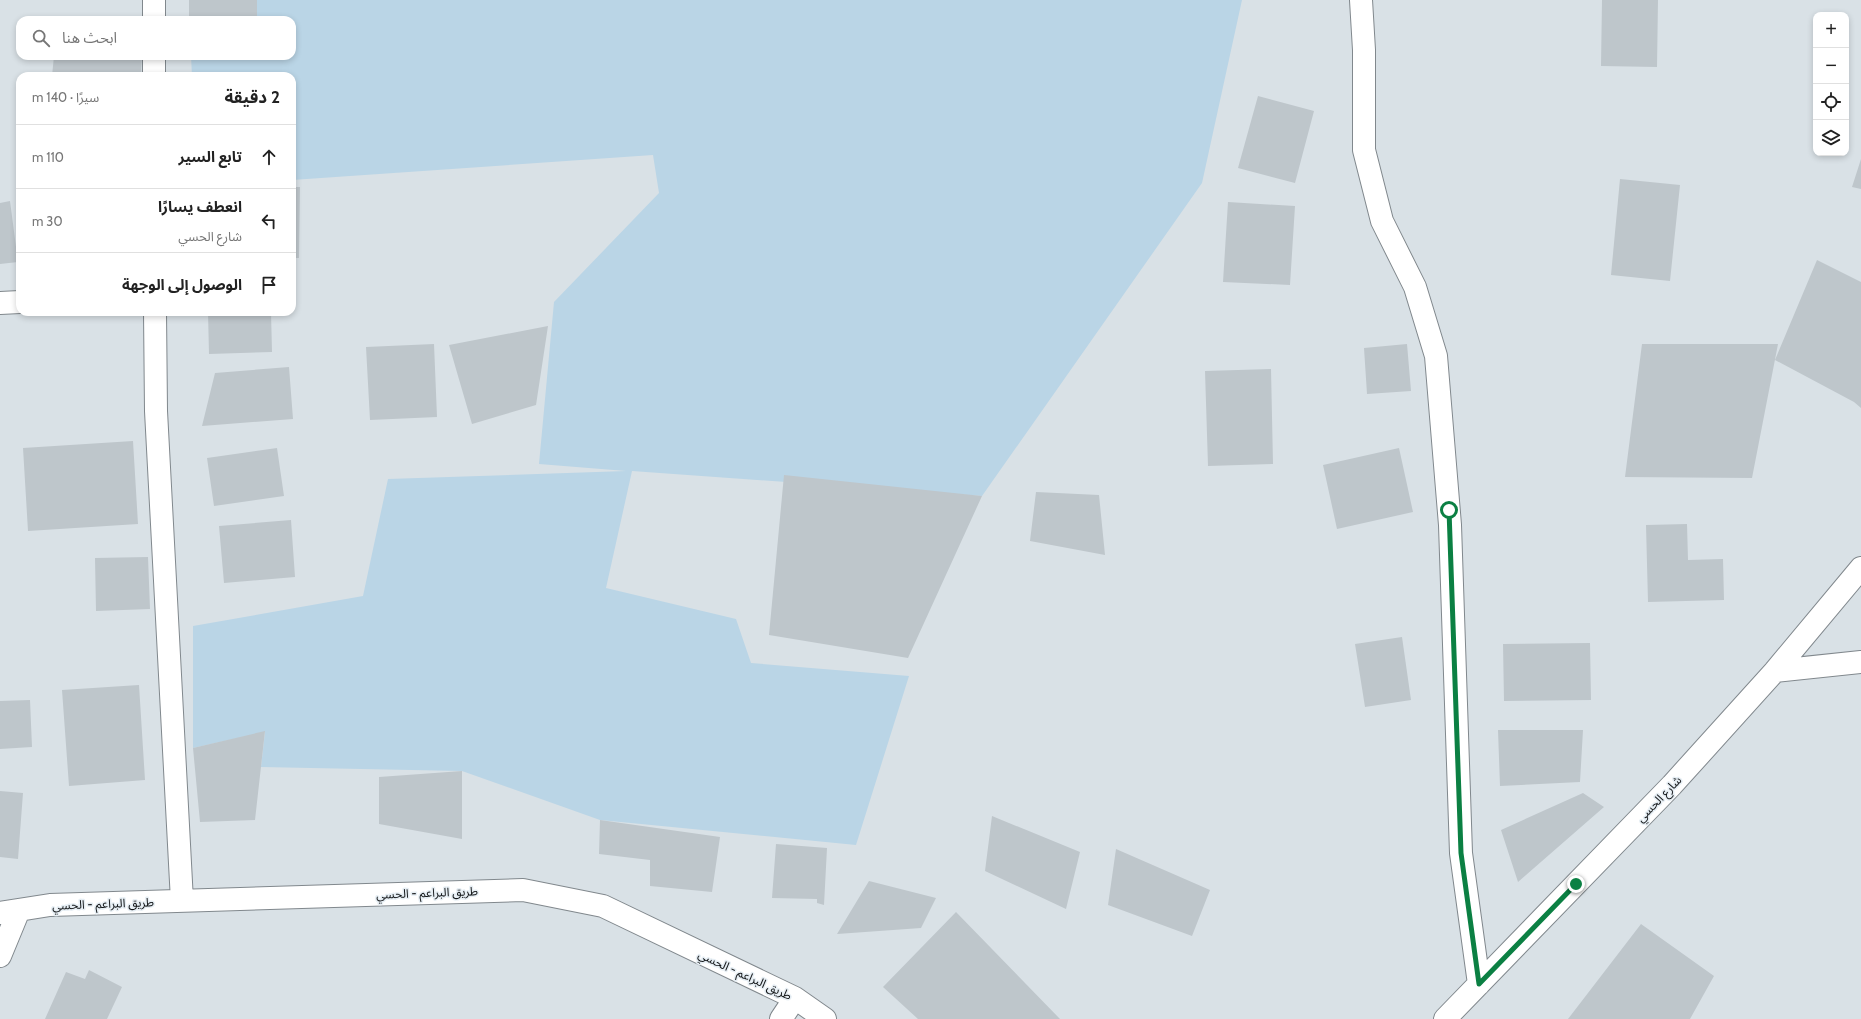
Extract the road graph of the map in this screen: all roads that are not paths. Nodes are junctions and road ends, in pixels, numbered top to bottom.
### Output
1 (154, 0) edge
2 (1360, 0) edge
3 (154, 16) edge
4 (154, 60) edge
5 (154, 72) edge
6 (16, 302) edge
7 (0, 303) edge
8 (155, 316) edge
9 (1861, 568) edge
10 (1861, 663) edge
11 (1775, 671) junction
12 (182, 901) junction
13 (9, 911) edge
14 (0, 956) edge
15 (1479, 984) junction
16 (795, 998) junction
17 (781, 1019) edge
18 (825, 1019) edge
19 (1445, 1019) edge

1 - 3 street
2 - 15 street
4 - 5 street
6 - 7 street
8 - 12 street
9 - 11 street, شارع الحسي
10 - 11 street
11 - 15 street, شارع الحسي
12 - 13 street, طريق البراعم - الحسي
12 - 16 street, طريق البراعم - الحسي
13 - 14 street
15 - 19 street, شارع الحسي
16 - 17 street
16 - 18 street, طريق البراعم - الحسي

